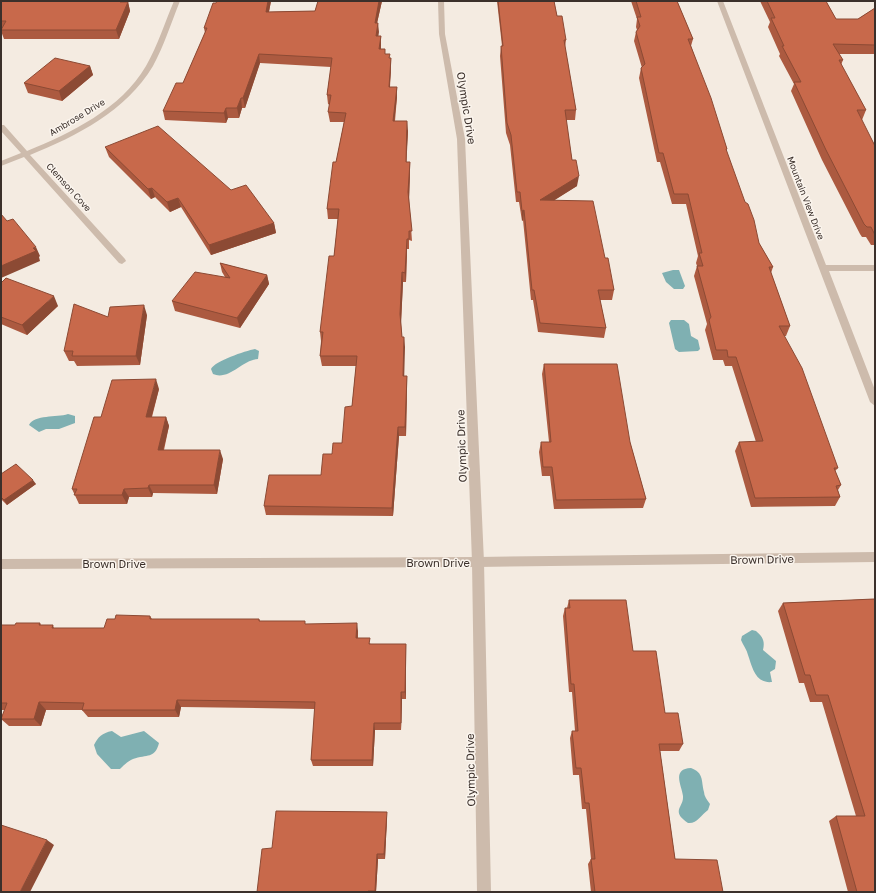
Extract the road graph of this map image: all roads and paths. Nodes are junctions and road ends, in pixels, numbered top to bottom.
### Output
1 (177, 1) edge
2 (441, 1) edge
3 (720, 1) edge
4 (1, 127) edge
5 (26, 154) junction
6 (1, 164) edge
7 (122, 261) dead end
8 (822, 268) junction
9 (875, 268) edge
10 (875, 402) edge
11 (875, 557) edge
12 (478, 562) junction
13 (1, 564) edge
14 (484, 892) edge

1 - 5 street, Ambrose Drive
2 - 12 street, Olympic Drive
3 - 8 street, Mountain View Drive
4 - 5 street, Clemson Cove
5 - 6 street, Ambrose Drive
5 - 7 street, Clemson Cove
8 - 9 street
8 - 10 street, Mountain View Drive
11 - 12 street, Brown Drive
12 - 13 street, Brown Drive
12 - 14 street, Olympic Drive

